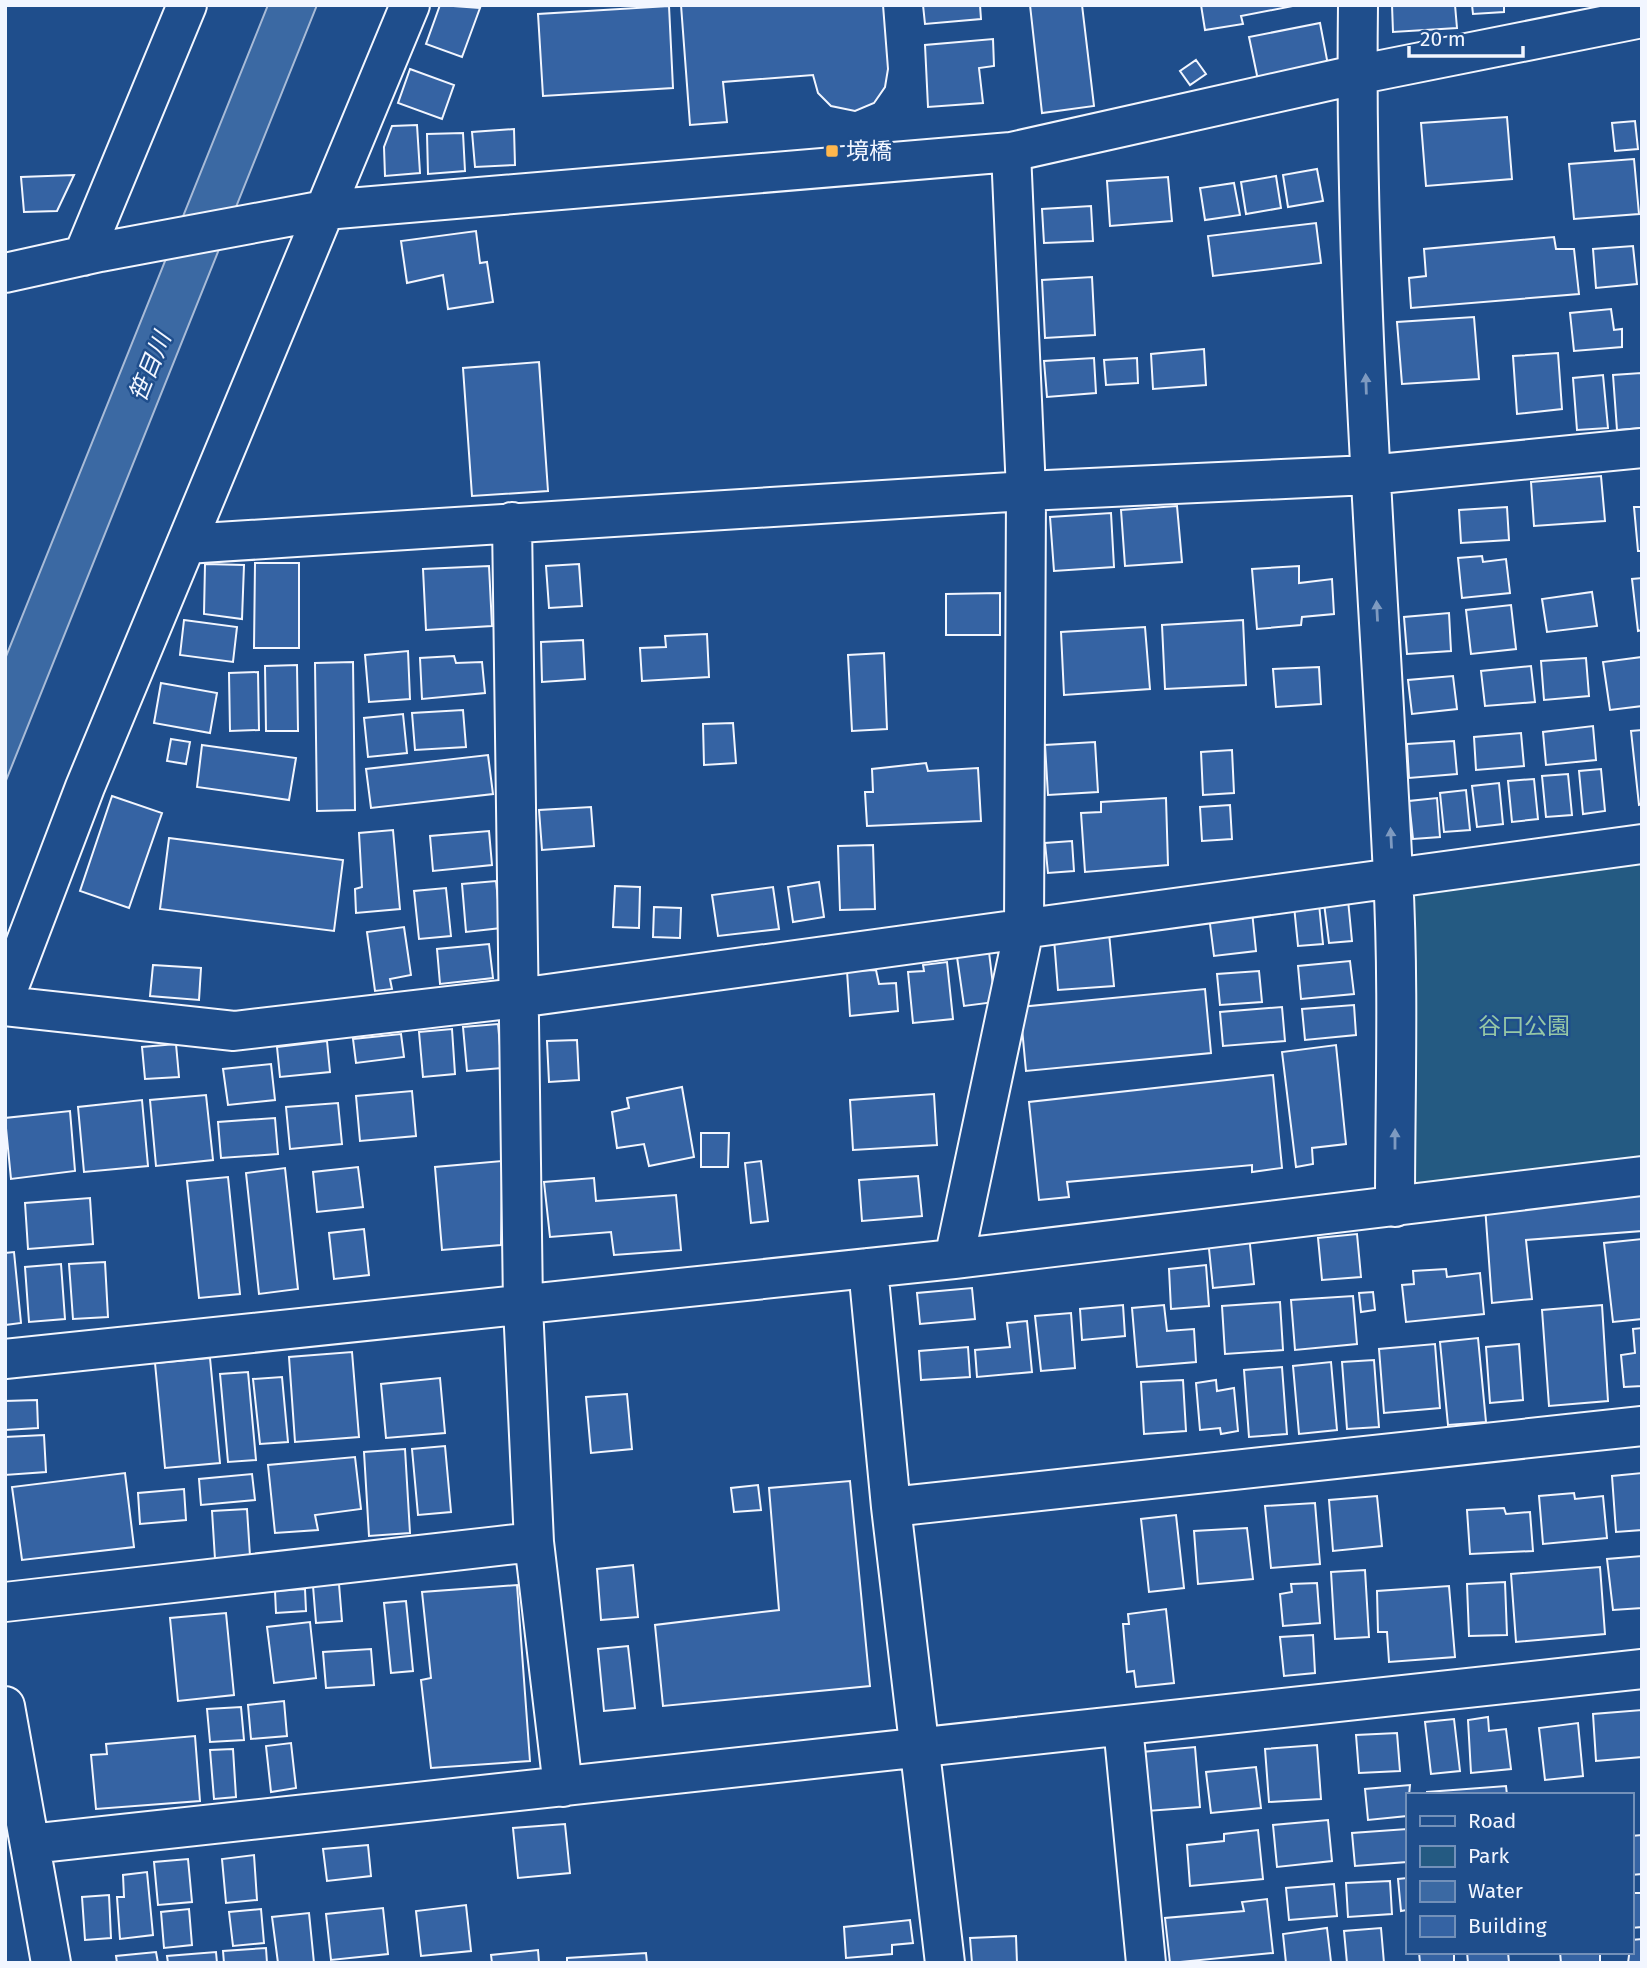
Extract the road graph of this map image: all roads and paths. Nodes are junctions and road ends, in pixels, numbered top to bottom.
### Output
1 (187, 5) edge
2 (410, 5) edge
3 (1358, 5) edge
4 (1642, 18) edge
5 (1357, 75) junction
6 (1011, 152) junction
7 (309, 213) junction
8 (92, 254) junction
9 (5, 274) edge
10 (1642, 448) edge
11 (1369, 475) junction
12 (1026, 491) junction
13 (512, 522) junction
14 (186, 544) junction
15 (1642, 844) edge
16 (1393, 878) junction
17 (1024, 929) junction
18 (5, 997) edge
19 (518, 998) junction
20 (5, 1006) edge
21 (1642, 1176) edge
22 (1395, 1207) junction
23 (954, 1259) junction
24 (868, 1268) junction
25 (523, 1306) junction
26 (5, 1359) edge
27 (1642, 1426) edge
28 (891, 1507) junction
29 (534, 1542) junction
30 (5, 1602) edge
31 (1642, 1669) edge
32 (5, 1706) edge
33 (1123, 1726) junction
34 (919, 1748) junction
35 (563, 1787) junction
36 (30, 1844) junction
37 (51, 1963) edge
38 (945, 1963) edge
39 (1146, 1963) edge

1 - 8 street
2 - 7 street
3 - 5 street
4 - 5 street
5 - 6 street
11 -> 5 street
6 - 7 street
6 - 12 street
7 - 8 street
7 - 14 street
8 - 9 street
10 - 11 street
11 - 12 street
16 -> 11 street
12 - 13 street
12 - 17 street
13 - 14 street
13 - 19 street
14 - 18 street
15 - 16 street
16 - 17 street
22 -> 16 street
17 - 19 street
17 - 23 street
19 - 20 street
19 - 25 street
21 - 22 street
22 - 23 street
23 - 24 street
24 - 25 street
24 - 28 street
25 - 26 street
25 - 29 street
27 - 28 street
28 - 34 street
29 - 30 street
29 - 35 street
31 - 33 street
32 - 36 street
33 - 34 street
33 - 39 street
34 - 35 street
34 - 38 street
35 - 36 street
36 - 37 street

